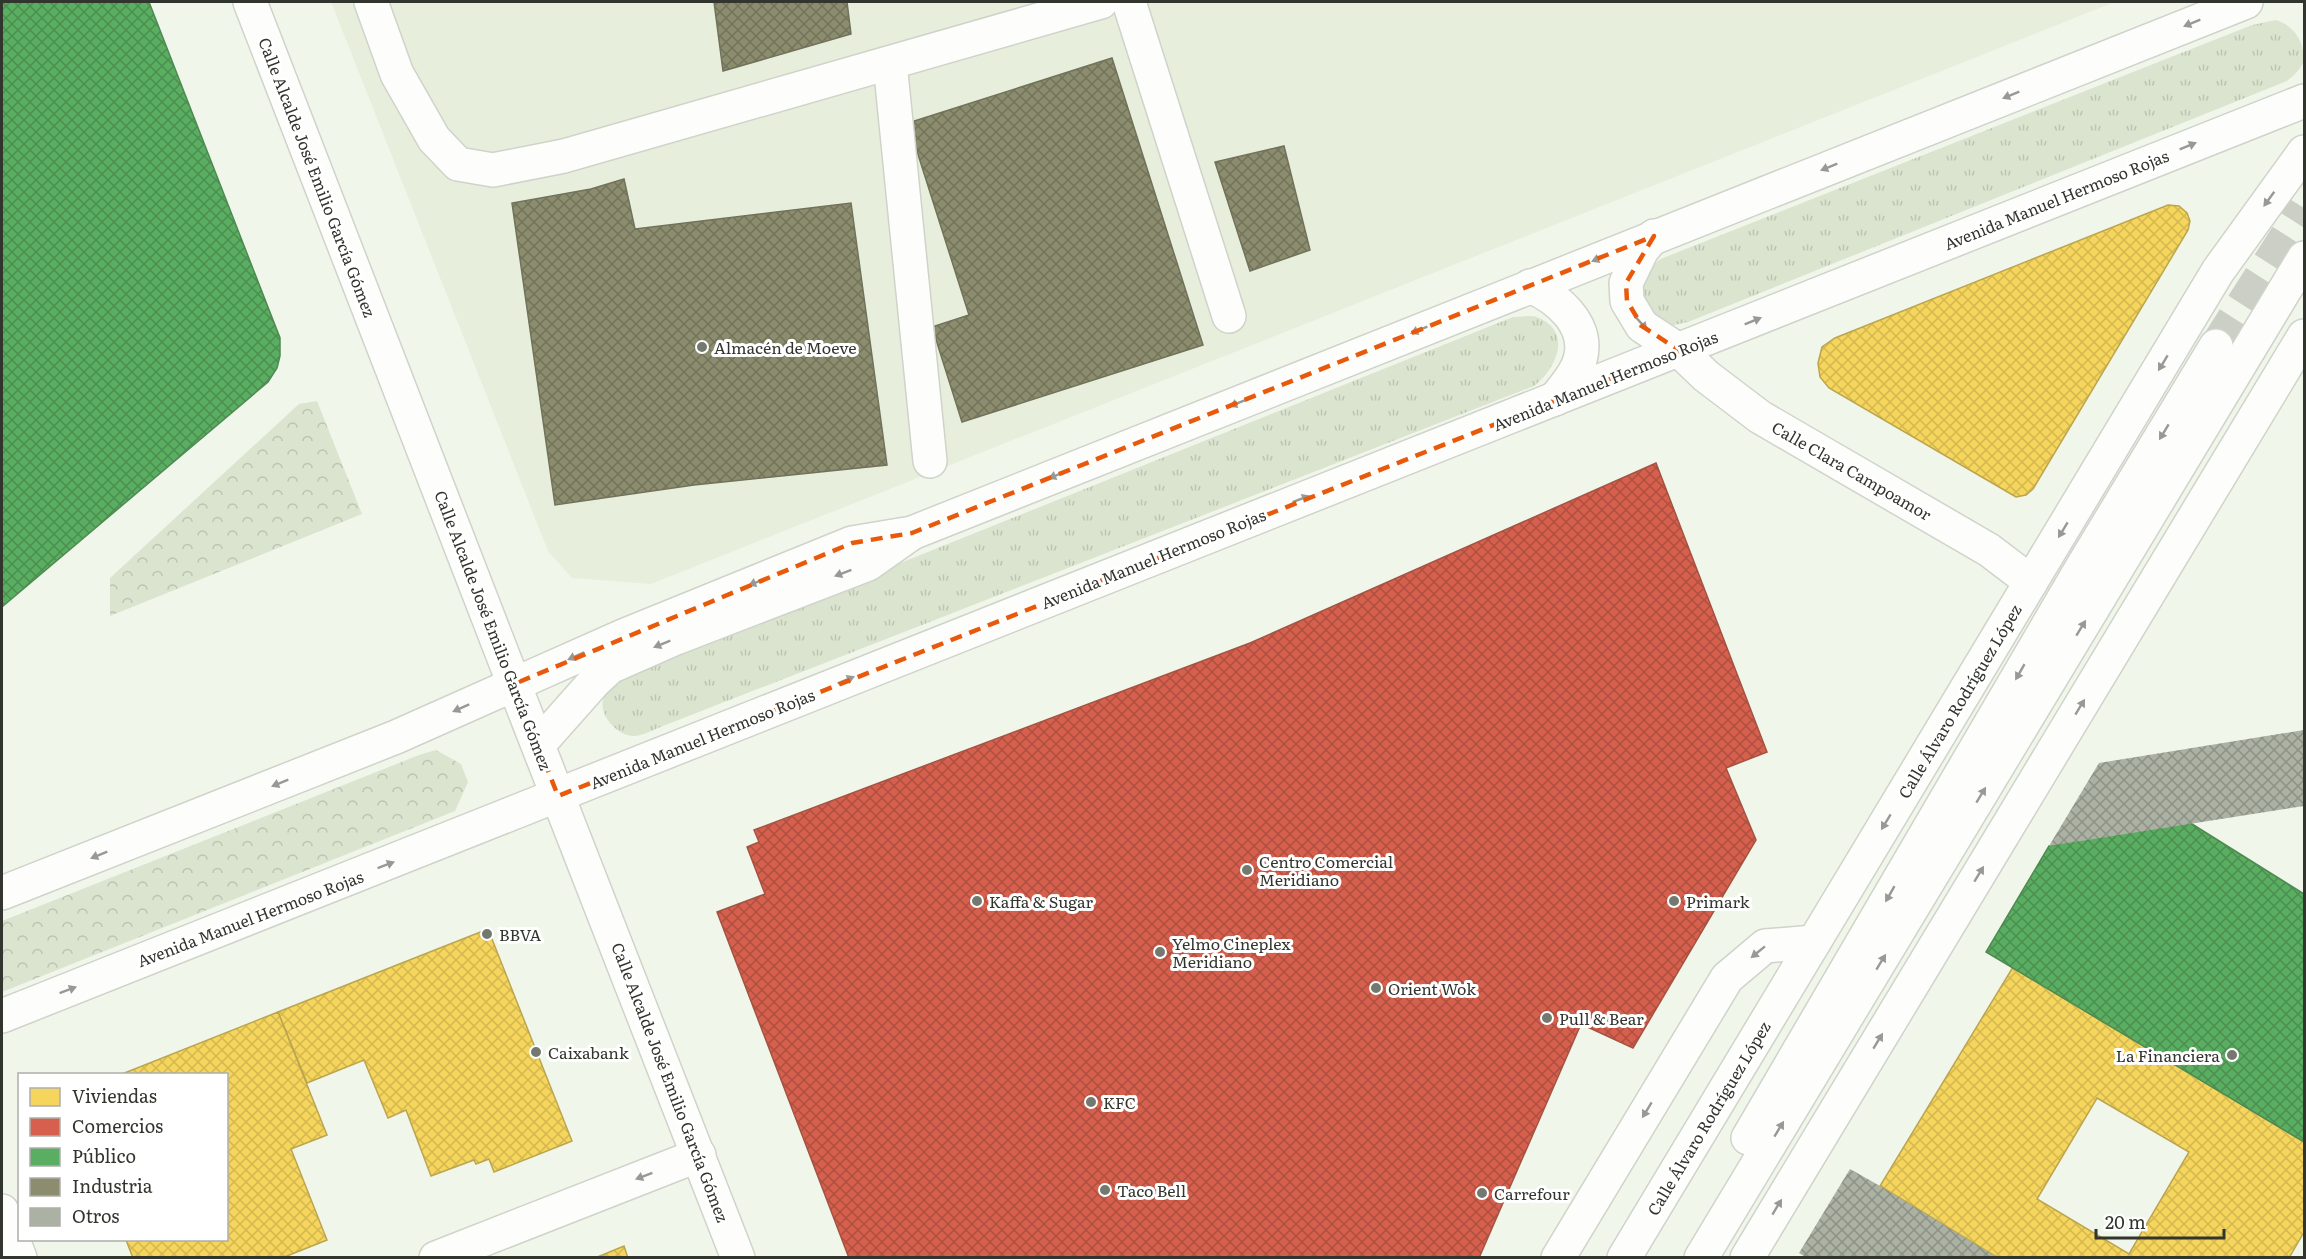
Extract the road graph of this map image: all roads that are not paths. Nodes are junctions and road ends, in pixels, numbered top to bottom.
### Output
1 (250, 2) edge
2 (371, 2) edge
3 (1101, 2) edge
4 (1129, 2) edge
5 (2246, 2) edge
6 (890, 63) junction
7 (2304, 101) edge
8 (2304, 152) edge
9 (1654, 236) junction
10 (2304, 258) edge
11 (1530, 285) junction
12 (1230, 316) dead end
13 (2304, 336) edge
14 (2216, 346) tunnel mouth
15 (1680, 351) junction
16 (1556, 399) junction
17 (930, 461) dead end
18 (912, 533) junction
19 (2031, 582) junction
20 (514, 684) junction
21 (539, 744) junction
22 (558, 796) junction
23 (2, 893) edge
24 (1814, 942) junction
25 (5, 1022) edge
26 (699, 1155) junction
27 (2, 1211) edge
28 (20, 1257) edge
29 (436, 1257) edge
30 (738, 1257) edge
31 (1558, 1257) edge
32 (1624, 1257) edge
33 (1677, 1257) edge
34 (1701, 1257) edge
35 (1747, 1257) edge

1 - 20 street, Calle Alcalde José Emilio García Gómez
2 - 6 street
3 - 6 street
4 - 12 street
5 -> 9 street
6 - 17 street
15 -> 7 street, Avenida Manuel Hermoso Rojas
8 -> 19 street, Calle Álvaro Rodríguez López
9 -> 11 street
9 -> 15 street, Calle Clara Campoamor
34 -> 10 street
11 - 16 street
11 -> 18 street
35 -> 13 street
14 -> 33 street
15 - 16 street, Avenida Manuel Hermoso Rojas
15 - 19 street, Calle Clara Campoamor
22 -> 16 street, Avenida Manuel Hermoso Rojas
18 -> 20 street
18 -> 21 street
19 -> 24 street, Calle Álvaro Rodríguez López
20 - 21 street, Calle Alcalde José Emilio García Gómez
20 -> 23 street
21 - 22 street, Calle Alcalde José Emilio García Gómez
25 -> 22 street, Avenida Manuel Hermoso Rojas
22 - 26 street, Calle Alcalde José Emilio García Gómez
24 -> 31 street
24 - 32 street, Calle Álvaro Rodríguez López
26 -> 29 street
26 - 30 street, Calle Alcalde José Emilio García Gómez
27 - 28 street

